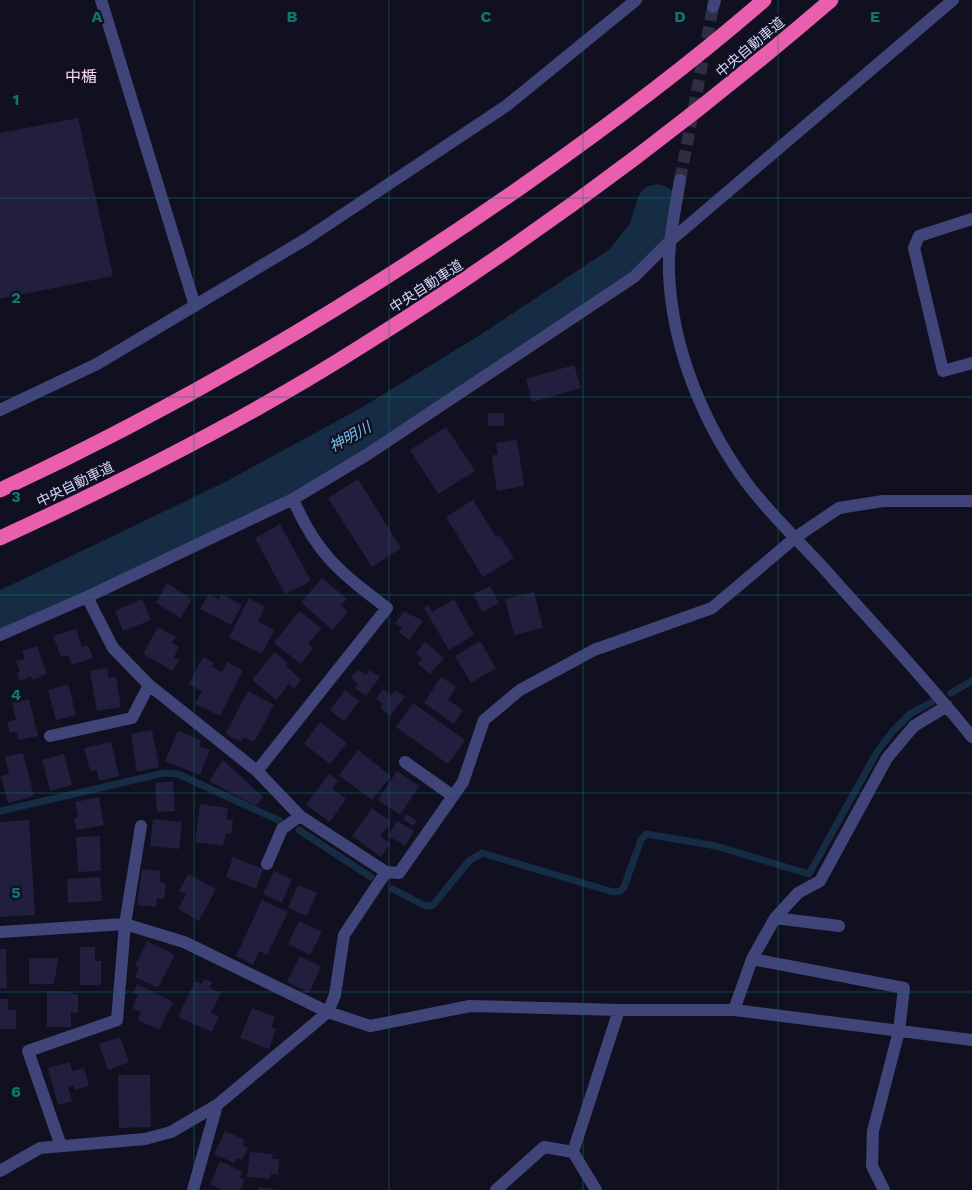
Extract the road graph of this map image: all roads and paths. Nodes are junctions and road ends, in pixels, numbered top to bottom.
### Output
1 (101, 0) edge
2 (636, 0) edge
3 (764, 0) edge
4 (831, 0) edge
5 (952, 0) edge
6 (680, 180) tunnel mouth
7 (972, 219) edge
8 (670, 241) junction
9 (195, 306) junction
10 (972, 363) edge
11 (0, 410) edge
12 (0, 490) edge
13 (292, 498) junction
14 (972, 501) edge
15 (796, 537) junction
16 (0, 538) edge
17 (87, 597) junction
18 (0, 635) edge
19 (149, 685) junction
20 (947, 706) junction
21 (50, 736) dead end
22 (972, 737) edge
23 (405, 762) dead end
24 (257, 771) junction
25 (454, 796) junction
26 (300, 816) junction
27 (141, 826) dead end
28 (267, 864) dead end
29 (386, 872) junction
30 (775, 918) junction
31 (125, 924) junction
32 (839, 926) dead end
33 (0, 932) edge
34 (752, 959) junction
35 (619, 1010) junction
36 (734, 1010) junction
37 (328, 1012) junction
38 (900, 1031) junction
39 (972, 1040) edge
40 (217, 1105) junction
41 (61, 1146) junction
42 (573, 1152) junction
43 (0, 1171) edge
44 (194, 1190) edge
45 (496, 1190) edge
46 (596, 1190) edge
47 (884, 1190) edge

1 - 9 street
2 - 9 street
3 - 12 highway, 中央自動車道
4 - 16 highway, 中央自動車道
5 - 8 street
6 - 8 street
7 - 10 street
8 - 13 street
8 - 15 street
9 - 11 street
13 - 17 street
13 - 24 street
14 - 15 street
15 - 20 street
15 - 25 street
17 - 18 street
17 - 19 street
19 - 21 street
19 - 24 street
20 - 22 street
20 - 30 street
23 - 25 street
24 - 26 street
25 - 29 street
26 - 28 street
26 - 29 street
27 - 31 street
29 - 37 street
30 - 32 street
30 - 34 street
31 - 33 street
31 - 37 street
31 - 41 street
34 - 36 street
34 - 38 street
35 - 36 street
35 - 37 street
35 - 42 street
36 - 38 street
37 - 40 street
38 - 39 street
38 - 47 street
40 - 41 street
40 - 44 street
41 - 43 street
42 - 45 street
42 - 46 street

